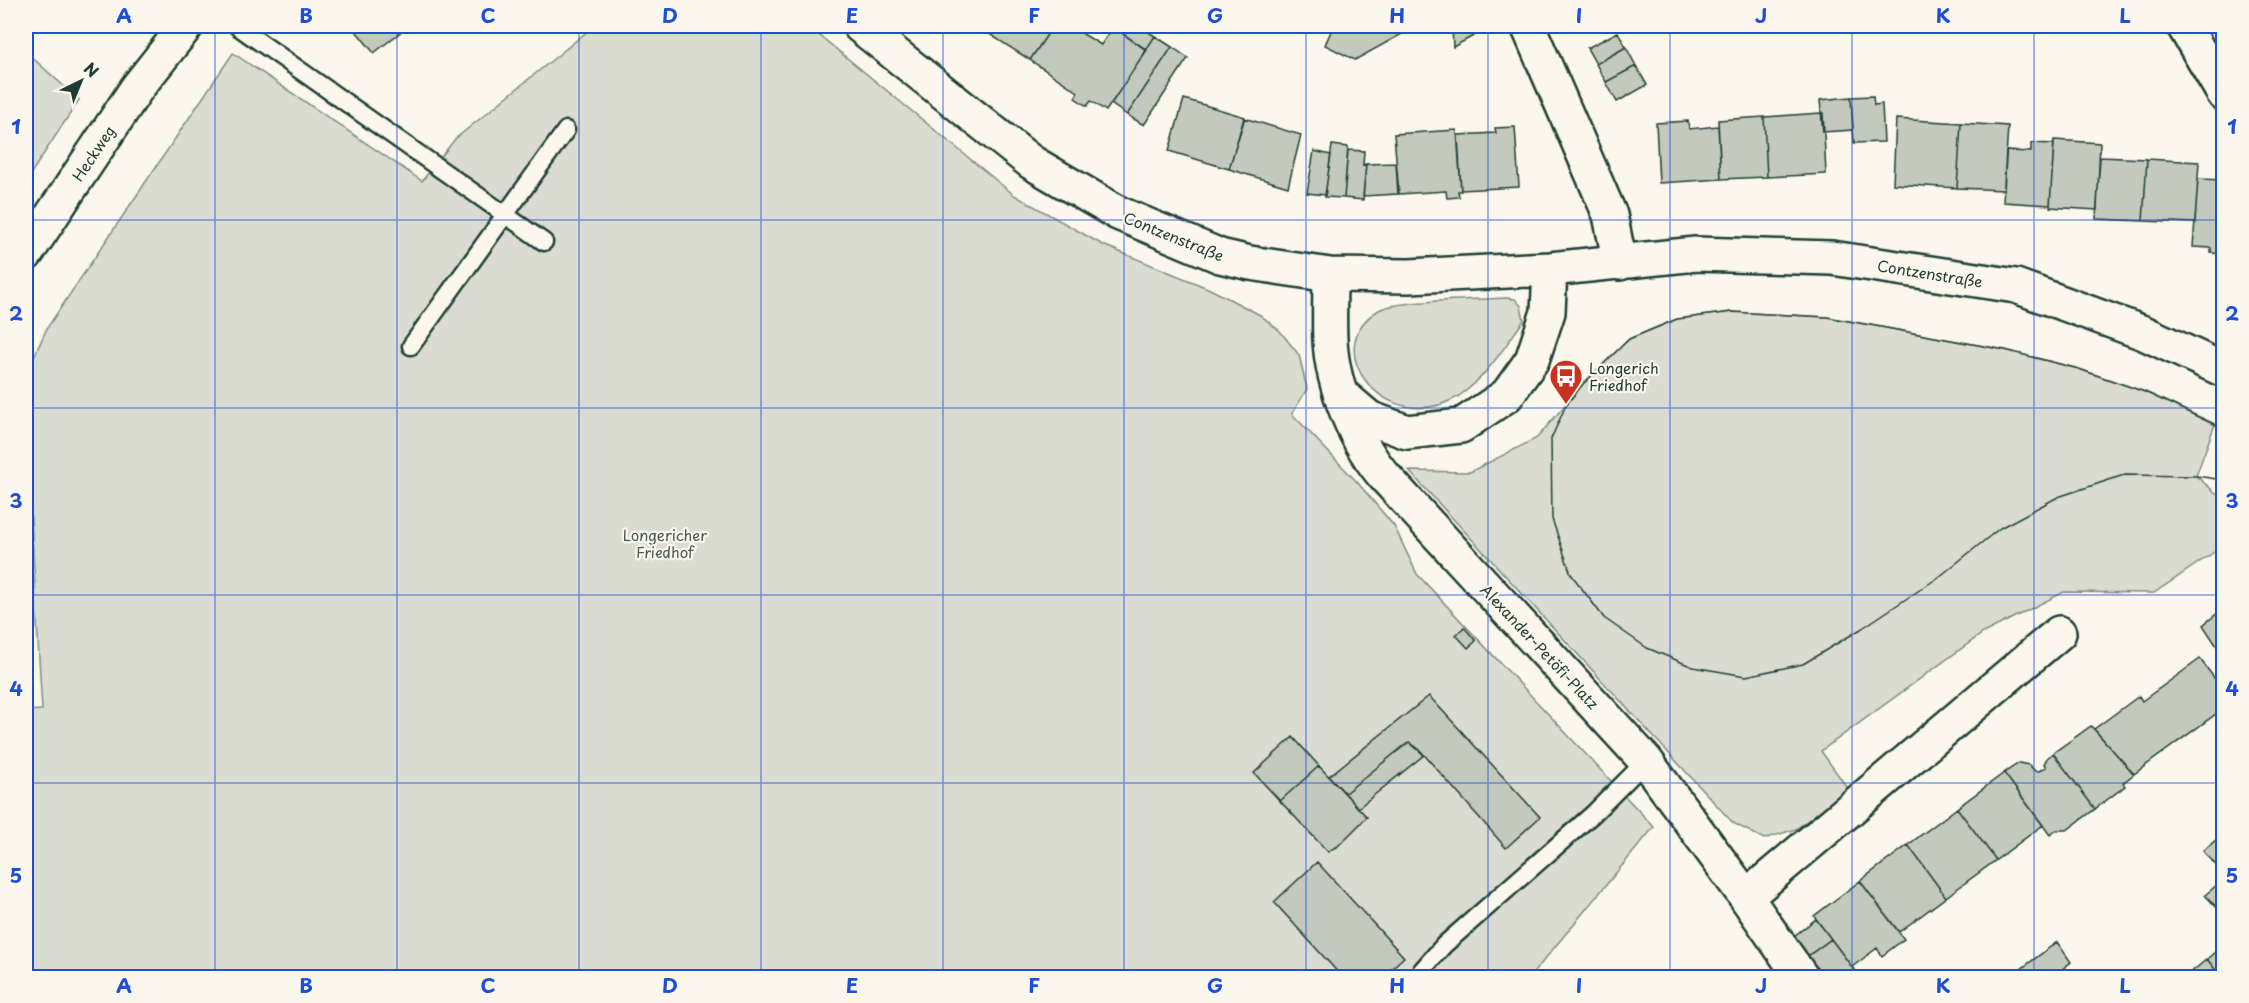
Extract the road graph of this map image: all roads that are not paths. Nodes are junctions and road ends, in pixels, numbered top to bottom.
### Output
1 (186, 26) edge
2 (237, 26) edge
3 (860, 26) edge
4 (1528, 26) edge
5 (2184, 26) edge
6 (2223, 94) edge
7 (566, 130) dead end
8 (505, 215) junction
9 (543, 242) dead end
10 (26, 254) edge
11 (1620, 263) junction
12 (1550, 269) junction
13 (1330, 275) junction
14 (411, 346) dead end
15 (2223, 370) edge
16 (1340, 394) junction
17 (2059, 633) dead end
18 (1646, 761) junction
19 (1746, 897) junction
20 (1415, 978) edge
21 (1802, 978) edge

1 - 10 street, Heckweg
2 - 8 lane
3 - 13 street, Contzenstraße
4 - 11 street
5 - 6 street
7 - 8 lane
8 - 9 lane
8 - 14 lane
11 - 12 street, Contzenstraße
11 - 15 street, Contzenstraße
12 - 13 street, Contzenstraße
12 - 16 street
13 - 16 street, Alexander-Petöfi-Platz
16 - 18 street, Alexander-Petöfi-Platz
17 - 19 street
18 - 19 street, Alexander-Petöfi-Platz
18 - 20 lane
19 - 21 street, Alexander-Petöfi-Platz

